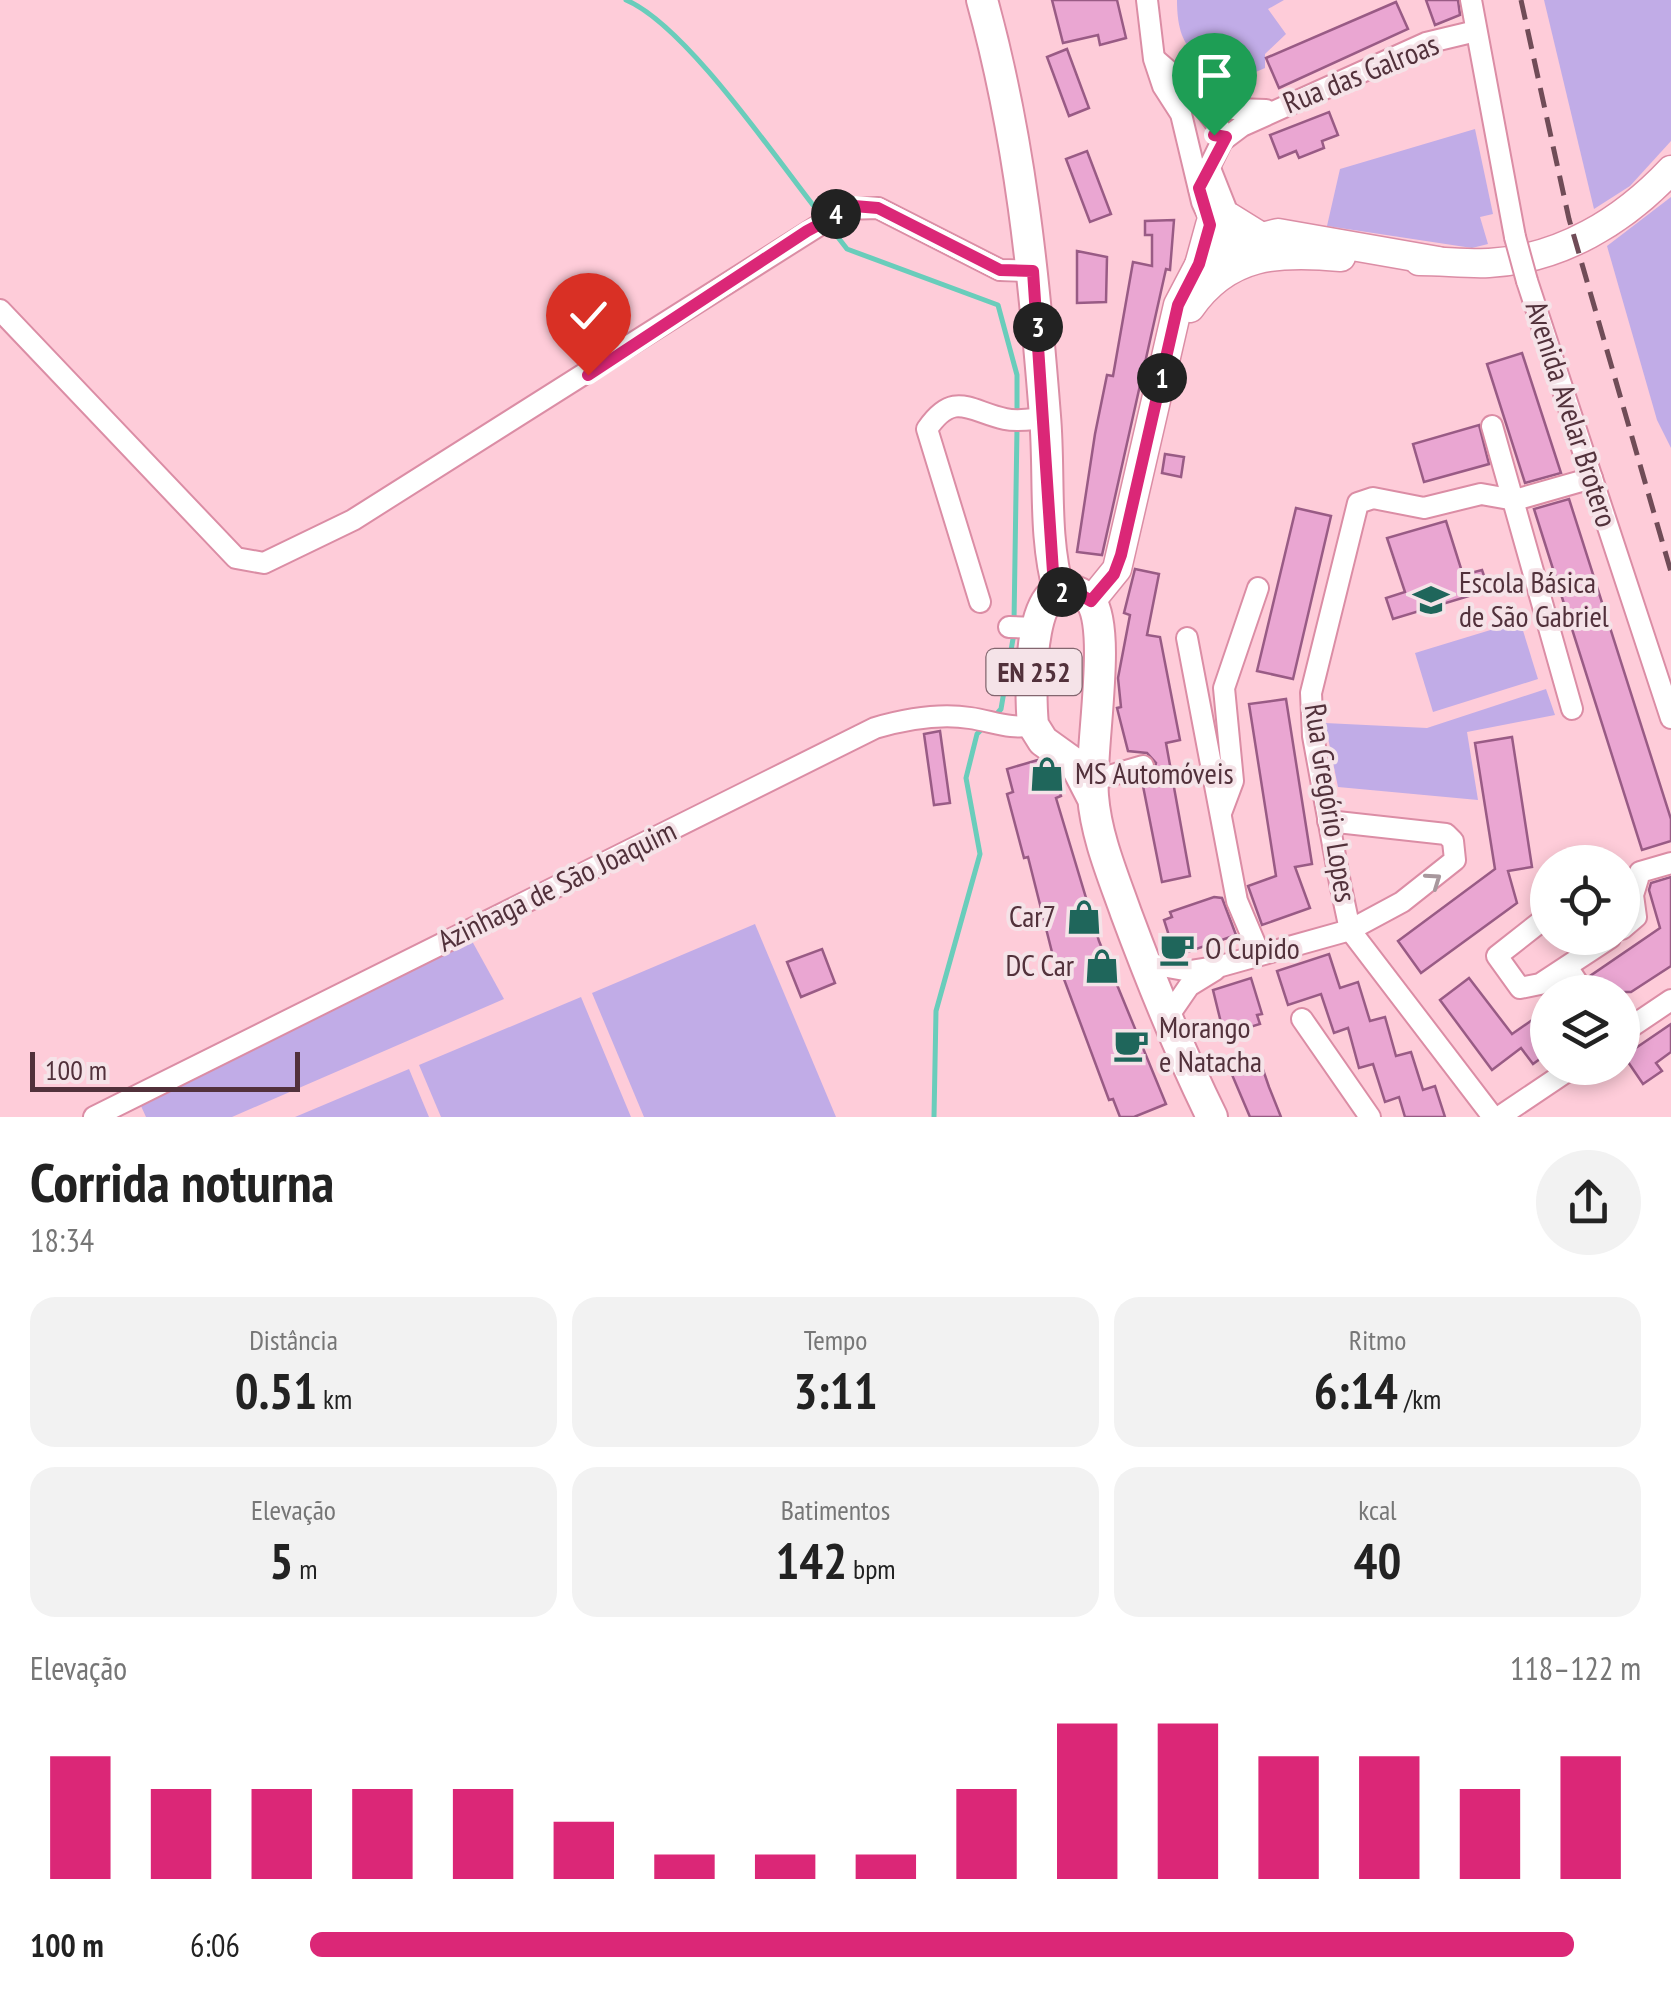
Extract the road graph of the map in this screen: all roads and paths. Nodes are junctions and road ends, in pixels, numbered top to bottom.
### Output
1 (982, 0) edge
2 (1147, 0) edge
3 (1471, 0) edge
4 (1476, 31) junction
5 (1154, 59) junction
6 (1192, 91) junction
7 (1276, 108) junction
8 (1180, 114) junction
9 (1226, 137) junction
10 (1210, 166) junction
11 (1671, 170) edge
12 (1199, 188) junction
13 (1234, 237) junction
14 (1033, 271) junction
15 (0, 310) edge
16 (1172, 334) junction
17 (1030, 419) junction
18 (1492, 426) dead end
19 (1592, 478) junction
20 (1515, 500) junction
21 (1258, 588) dead end
22 (1058, 592) junction
23 (1091, 601) junction
24 (980, 602) dead end
25 (1187, 638) dead end
26 (1572, 709) dead end
27 (1671, 718) edge
28 (1033, 726) junction
29 (1094, 730) junction
30 (1059, 749) junction
31 (1143, 766) dead end
32 (1092, 790) junction
33 (1220, 814) junction
34 (1328, 821) junction
35 (1671, 863) edge
36 (1640, 872) edge
37 (1350, 930) junction
38 (1530, 930) edge
39 (1260, 953) junction
40 (1585, 955) edge
41 (1145, 963) junction
42 (1221, 966) junction
43 (1567, 967) junction
44 (1572, 975) edge
45 (1671, 1000) edge
46 (1302, 1019) dead end
47 (1165, 1020) junction
48 (1640, 1021) edge
49 (1546, 1085) edge
50 (94, 1117) edge
51 (1212, 1117) edge
52 (1370, 1117) edge
53 (1496, 1117) edge

1 - 14 main road
2 - 5 street
3 - 4 street, Avenida Avelar Brotero
4 - 7 street, Rua das Galroas
4 - 19 street, Avenida Avelar Brotero, bridge
5 - 6 street
5 - 8 street
6 - 7 street
6 - 9 street
7 - 9 street, Rua das Galroas
8 - 9 street
8 - 12 street
9 - 10 street
10 - 12 street
10 - 13 street
11 - 13 main road
12 - 13 street
13 - 16 main road
13 - 16 main road
14 - 15 street
14 - 17 main road
16 - 23 main road
17 - 22 main road
17 - 24 street
18 - 20 street
19 - 20 street, Rua Gregório Lopes
19 - 27 street, Avenida Avelar Brotero
20 - 26 street
20 - 34 street, Rua Gregório Lopes
21 - 33 street
22 - 23 main road
22 - 28 main road, EN 252
23 - 29 main road, EN 252
25 - 33 street
28 - 30 main road, EN 252
28 - 50 street, Azinhaga de São Joaquim
29 - 30 main road, EN 252
29 - 32 main road, EN 252
30 - 32 main road, EN 252
31 - 32 street
32 - 41 main road, EN 252
33 - 39 street
34 - 37 street, Rua Gregório Lopes
37 -> 34 street
35 - 36 street
37 - 39 street
37 - 53 street
38 - 43 street
39 - 42 street
40 - 43 street
41 - 42 street
41 - 47 main road, EN 252
42 - 47 street
43 - 44 street
45 - 48 street
46 - 52 street
47 - 51 main road, EN 252
49 - 53 street

